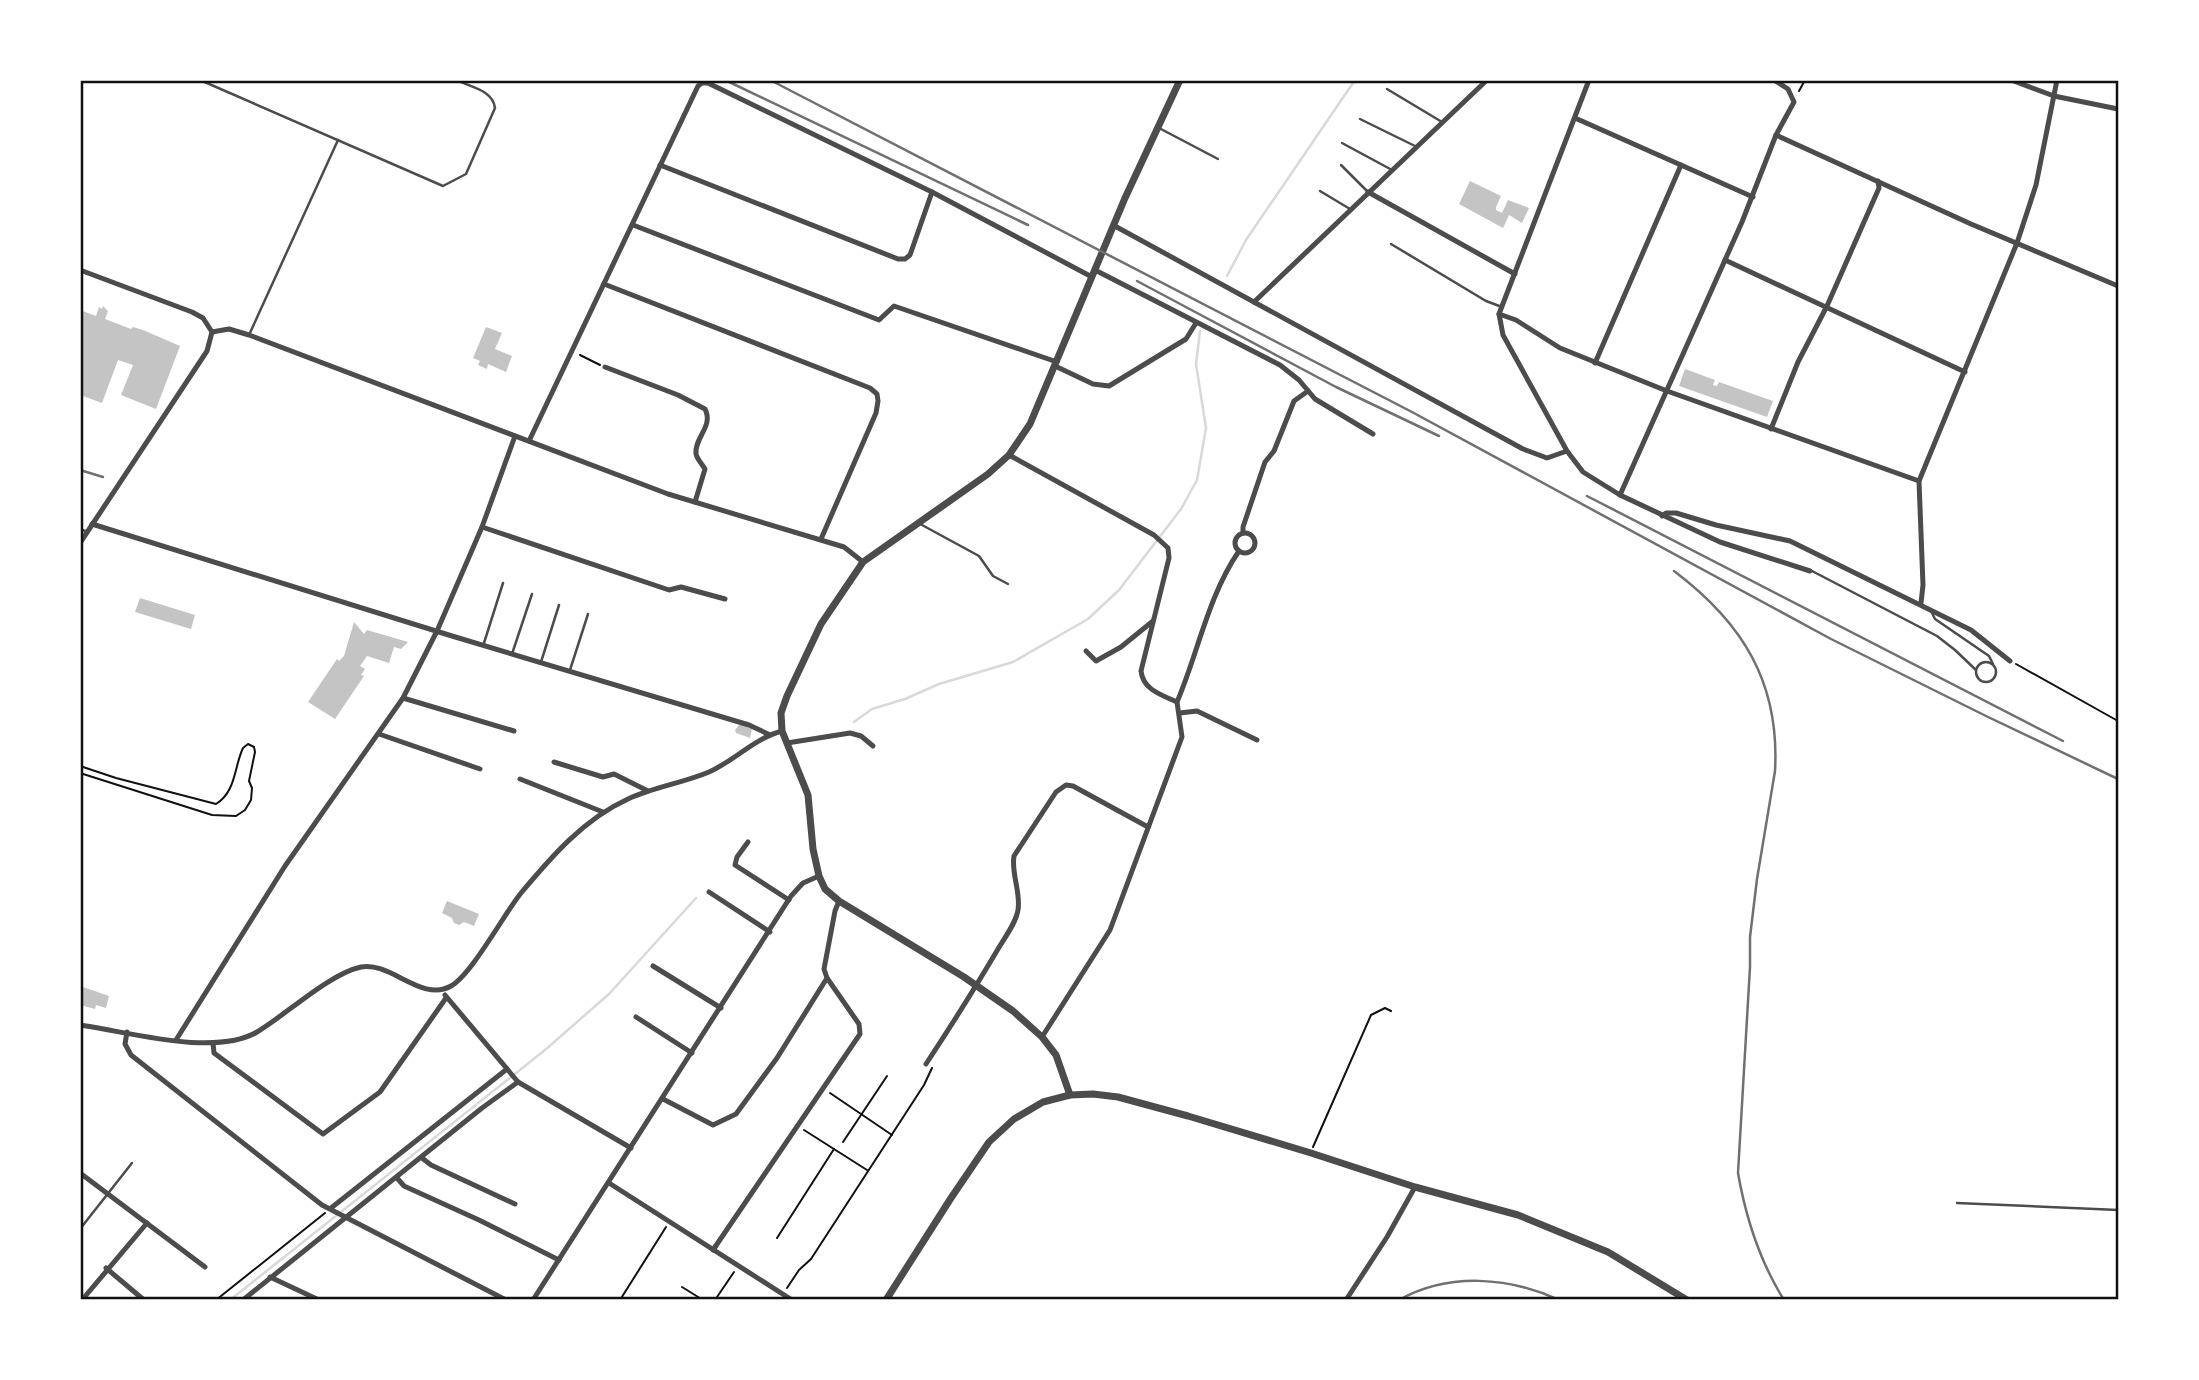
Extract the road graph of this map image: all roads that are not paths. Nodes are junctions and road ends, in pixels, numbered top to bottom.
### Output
1 (200, 80) edge
2 (456, 80) edge
3 (1180, 80) edge
4 (1487, 80) edge
5 (1589, 80) edge
6 (1774, 80) edge
7 (2011, 80) edge
8 (2057, 80) edge
9 (1387, 89) dead end
10 (2054, 96) junction
11 (2119, 109) edge
12 (1575, 118) junction
13 (1360, 119) dead end
14 (1442, 122) junction
15 (1157, 128) junction
16 (1776, 135) junction
17 (338, 139) junction
18 (1342, 143) dead end
19 (1417, 147) junction
20 (1218, 159) dead end
21 (660, 165) junction
22 (1341, 165) dead end
23 (1681, 165) junction
24 (1392, 170) junction
25 (1878, 181) junction
26 (1320, 191) dead end
27 (932, 192) junction
28 (1368, 192) junction
29 (1753, 197) junction
30 (1350, 209) junction
31 (633, 225) junction
32 (1113, 225) junction
33 (2017, 243) junction
34 (1391, 244) dead end
35 (1725, 260) junction
36 (80, 270) edge
37 (1094, 273) junction
38 (1515, 274) junction
39 (604, 285) junction
40 (2119, 286) edge
41 (1254, 302) junction
42 (1827, 306) junction
43 (1502, 307) junction
44 (1499, 314) junction
45 (1196, 323) junction
46 (212, 332) junction
47 (249, 335) junction
48 (1595, 363) junction
49 (1056, 364) junction
50 (605, 368) road end
51 (1965, 372) junction
52 (1308, 391) junction
53 (1667, 391) junction
54 (1771, 429) junction
55 (1373, 434) dead end
56 (515, 436) junction
57 (529, 441) junction
58 (1567, 451) junction
59 (1009, 454) junction
60 (1919, 481) junction
61 (1620, 495) junction
62 (695, 502) junction
63 (1662, 516) junction
64 (919, 523) junction
65 (92, 524) junction
66 (482, 527) junction
67 (80, 529) edge
68 (88, 531) junction
69 (1244, 533) junction
70 (821, 539) junction
71 (80, 543) edge
72 (1239, 551) junction
73 (863, 562) junction
74 (1810, 570) joint
75 (503, 583) dead end
76 (1008, 584) dead end
77 (532, 594) dead end
78 (725, 599) dead end
79 (1921, 603) junction
80 (559, 605) dead end
81 (1931, 609) junction
82 (588, 614) dead end
83 (1153, 621) junction
84 (438, 631) junction
85 (484, 645) junction
86 (1086, 651) dead end
87 (512, 654) junction
88 (2011, 661) road end
89 (541, 663) junction
90 (1993, 664) junction
91 (1976, 670) junction
92 (570, 671) junction
93 (403, 698) junction
94 (1177, 702) junction
95 (1180, 713) junction
96 (782, 731) junction
97 (514, 732) dead end
98 (379, 734) junction
99 (768, 734) junction
100 (1257, 740) dead end
101 (787, 743) junction
102 (873, 747) dead end
103 (554, 762) dead end
104 (480, 769) dead end
105 (520, 779) dead end
106 (648, 791) junction
107 (603, 812) junction
108 (1148, 827) junction
109 (748, 842) dead end
110 (819, 876) junction
111 (709, 892) dead end
112 (789, 900) junction
113 (839, 901) junction
114 (770, 932) junction
115 (653, 966) dead end
116 (827, 978) junction
117 (977, 985) junction
118 (442, 989) junction
119 (446, 998) junction
120 (721, 1008) junction
121 (636, 1017) dead end
122 (82, 1025) edge
123 (127, 1032) junction
124 (80, 1033) edge
125 (1042, 1038) junction
126 (176, 1040) junction
127 (213, 1043) junction
128 (692, 1053) junction
129 (926, 1064) dead end
130 (507, 1069) junction
131 (518, 1082) junction
132 (1070, 1096) junction
133 (663, 1099) junction
134 (631, 1148) junction
135 (422, 1158) junction
136 (132, 1163) dead end
137 (80, 1173) edge
138 (397, 1178) junction
139 (609, 1183) junction
140 (1415, 1187) junction
141 (109, 1194) junction
142 (1957, 1203) dead end
143 (515, 1204) dead end
144 (331, 1209) junction
145 (2119, 1210) edge
146 (346, 1218) junction
147 (147, 1223) junction
148 (80, 1229) edge
149 (713, 1250) junction
150 (559, 1260) junction
151 (205, 1267) dead end
152 (106, 1268) junction
153 (270, 1277) junction
154 (82, 1300) edge
155 (144, 1300) edge
156 (243, 1300) edge
157 (319, 1300) edge
158 (506, 1300) edge
159 (533, 1300) edge
160 (792, 1300) edge
161 (886, 1300) edge
162 (1346, 1300) edge
163 (1687, 1300) edge

1 - 17 lane
2 - 17 lane
3 - 15 street
4 - 14 street
5 - 12 street
6 - 16 street
7 - 10 street
8 - 10 street
9 - 14 lane
10 - 11 street
10 - 33 street
12 - 23 street
12 - 38 street
13 - 19 lane
14 - 19 street
15 - 20 lane
15 - 32 street
16 - 25 street
16 - 29 street
17 - 47 lane
18 - 24 lane
19 - 24 street
21 - 27 street
21 - 27 street
21 - 31 street
22 - 28 lane
23 - 29 street
23 - 48 street
24 - 28 street
25 - 33 street
25 - 42 street
26 - 30 lane
27 - 37 street
28 - 30 street
28 - 38 street
29 - 35 street
30 - 41 street
31 - 39 street
31 - 49 street
32 - 37 street
32 - 41 street
33 - 40 street
33 - 51 street
34 - 43 lane
35 - 42 street
35 - 53 street
36 - 46 street
37 - 45 street
37 - 49 street
38 - 43 street
39 - 57 street
39 - 70 street
41 - 58 street
42 - 51 street
42 - 54 street
43 - 44 street
44 - 48 street
44 - 58 street
45 - 49 street
45 - 52 street
46 - 47 street
46 - 65 street
47 - 56 street
48 - 53 street
49 - 59 street
50 - 62 street
51 - 60 street
52 - 55 street
52 - 69 street
53 - 54 street
53 - 61 street
54 - 60 street
56 - 57 street
56 - 66 street
57 - 62 street
58 - 61 street
59 - 64 street
59 - 83 street
60 - 79 street
61 - 63 street
62 - 70 street
63 - 74 street
63 - 79 street
64 - 73 street
64 - 76 lane
65 - 68 street
65 - 84 street
66 - 78 street
66 - 84 street
67 - 68 lane
68 - 71 street
69 - 72 street
69 - 72 street
70 - 73 street
72 - 94 street
73 - 96 street
74 - 91 lane
75 - 85 lane
77 - 87 lane
79 - 81 street
80 - 89 lane
81 - 88 street
81 - 90 lane
82 - 92 lane
83 - 86 street
83 - 94 street
84 - 85 street
84 - 93 street
85 - 87 street
87 - 89 street
89 - 92 street
90 - 91 lane
90 - 91 lane
92 - 99 street
93 - 97 street
93 - 98 street
94 - 95 street
95 - 100 street
95 - 108 street
96 - 99 street
96 - 101 street
98 - 104 street
98 - 126 street
99 - 106 street
101 - 102 street
101 - 110 street
103 - 106 street
105 - 107 street
106 - 107 street
107 - 118 street
108 - 117 street
108 - 125 street
109 - 112 street
110 - 112 street
110 - 113 street
111 - 114 street
112 - 114 street
113 - 116 street
113 - 117 street
114 - 120 street
115 - 120 street
116 - 133 street
116 - 149 street
117 - 125 street
117 - 129 street
118 - 119 street
118 - 127 street
119 - 127 street
119 - 130 street
120 - 128 street
121 - 128 street
122 - 123 street
122 - 124 street
123 - 126 street
123 - 144 street
125 - 132 street
126 - 127 street
128 - 133 street
130 - 131 street
130 - 144 street
131 - 134 street
131 - 135 street
132 - 140 street
132 - 161 street
133 - 134 street
134 - 139 street
135 - 138 street
135 - 143 street
136 - 141 lane
137 - 141 street
138 - 146 street
138 - 150 street
139 - 149 street
139 - 150 street
140 - 162 street
140 - 163 street
141 - 147 street
141 - 148 lane
142 - 145 lane
144 - 146 street
146 - 153 street
146 - 158 street
147 - 151 street
147 - 152 street
149 - 160 street
150 - 159 street
152 - 154 street
152 - 155 street
153 - 156 street
153 - 157 street

